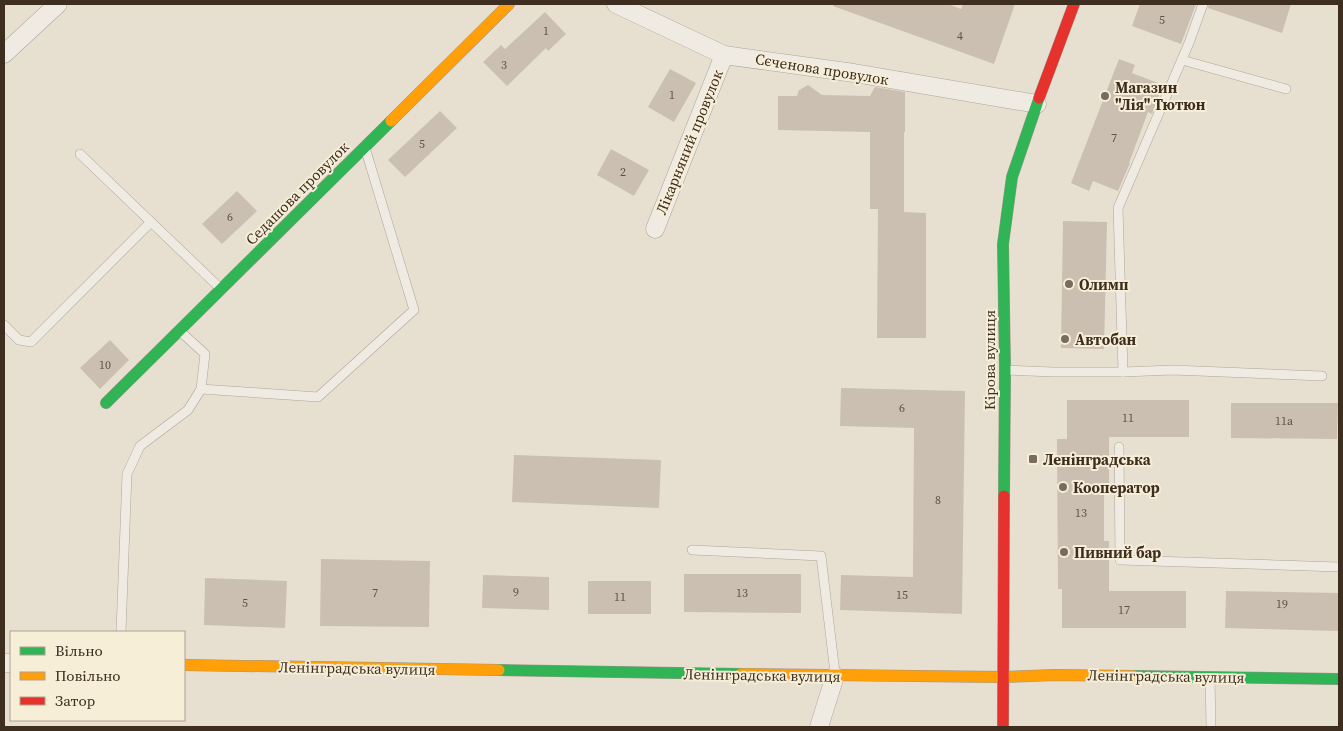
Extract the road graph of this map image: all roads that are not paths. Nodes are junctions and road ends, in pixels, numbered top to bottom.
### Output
1 (58, 4) edge
2 (509, 4) edge
3 (616, 4) edge
4 (1074, 4) edge
5 (1203, 4) edge
6 (4, 54) edge
7 (724, 54) junction
8 (1182, 60) junction
9 (1286, 89) dead end
10 (1037, 104) junction
11 (364, 147) junction
12 (80, 154) dead end
13 (151, 222) junction
14 (655, 229) dead end
15 (221, 289) junction
16 (4, 326) edge
17 (179, 330) junction
18 (1005, 370) junction
19 (1123, 372) junction
20 (1322, 376) dead end
21 (201, 389) junction
22 (106, 403) dead end
23 (1119, 446) dead end
24 (692, 550) dead end
25 (1339, 567) edge
26 (121, 631) edge
27 (185, 665) edge
28 (835, 676) junction
29 (1003, 677) junction
30 (1210, 677) junction
31 (1339, 679) edge
32 (819, 727) edge
33 (1003, 727) edge
34 (1211, 727) edge

1 - 6 street
2 - 11 street, Седашова провулок
3 - 7 street, Сєченова провулок
4 - 10 street, Кірова вулиця
5 - 8 lane
7 - 10 street, Сєченова провулок
7 - 14 street, Лікарняний провулок
8 - 9 lane
8 - 19 lane
10 - 18 street, Кірова вулиця
11 - 15 street, Седашова провулок
11 - 21 lane
12 - 13 lane
13 - 15 lane
13 - 16 lane
15 - 17 street, Седашова провулок
17 - 21 lane
17 - 22 street, Седашова провулок
18 - 19 lane
18 - 29 street, Кірова вулиця
19 - 20 lane
21 - 26 lane
23 - 25 lane
24 - 28 lane
27 - 28 street, Ленінградська вулиця
28 - 29 street, Ленінградська вулиця
28 - 32 street
29 - 30 street, Ленінградська вулиця
29 - 33 street, Кірова вулиця
30 - 31 street, Ленінградська вулиця
30 - 34 lane

